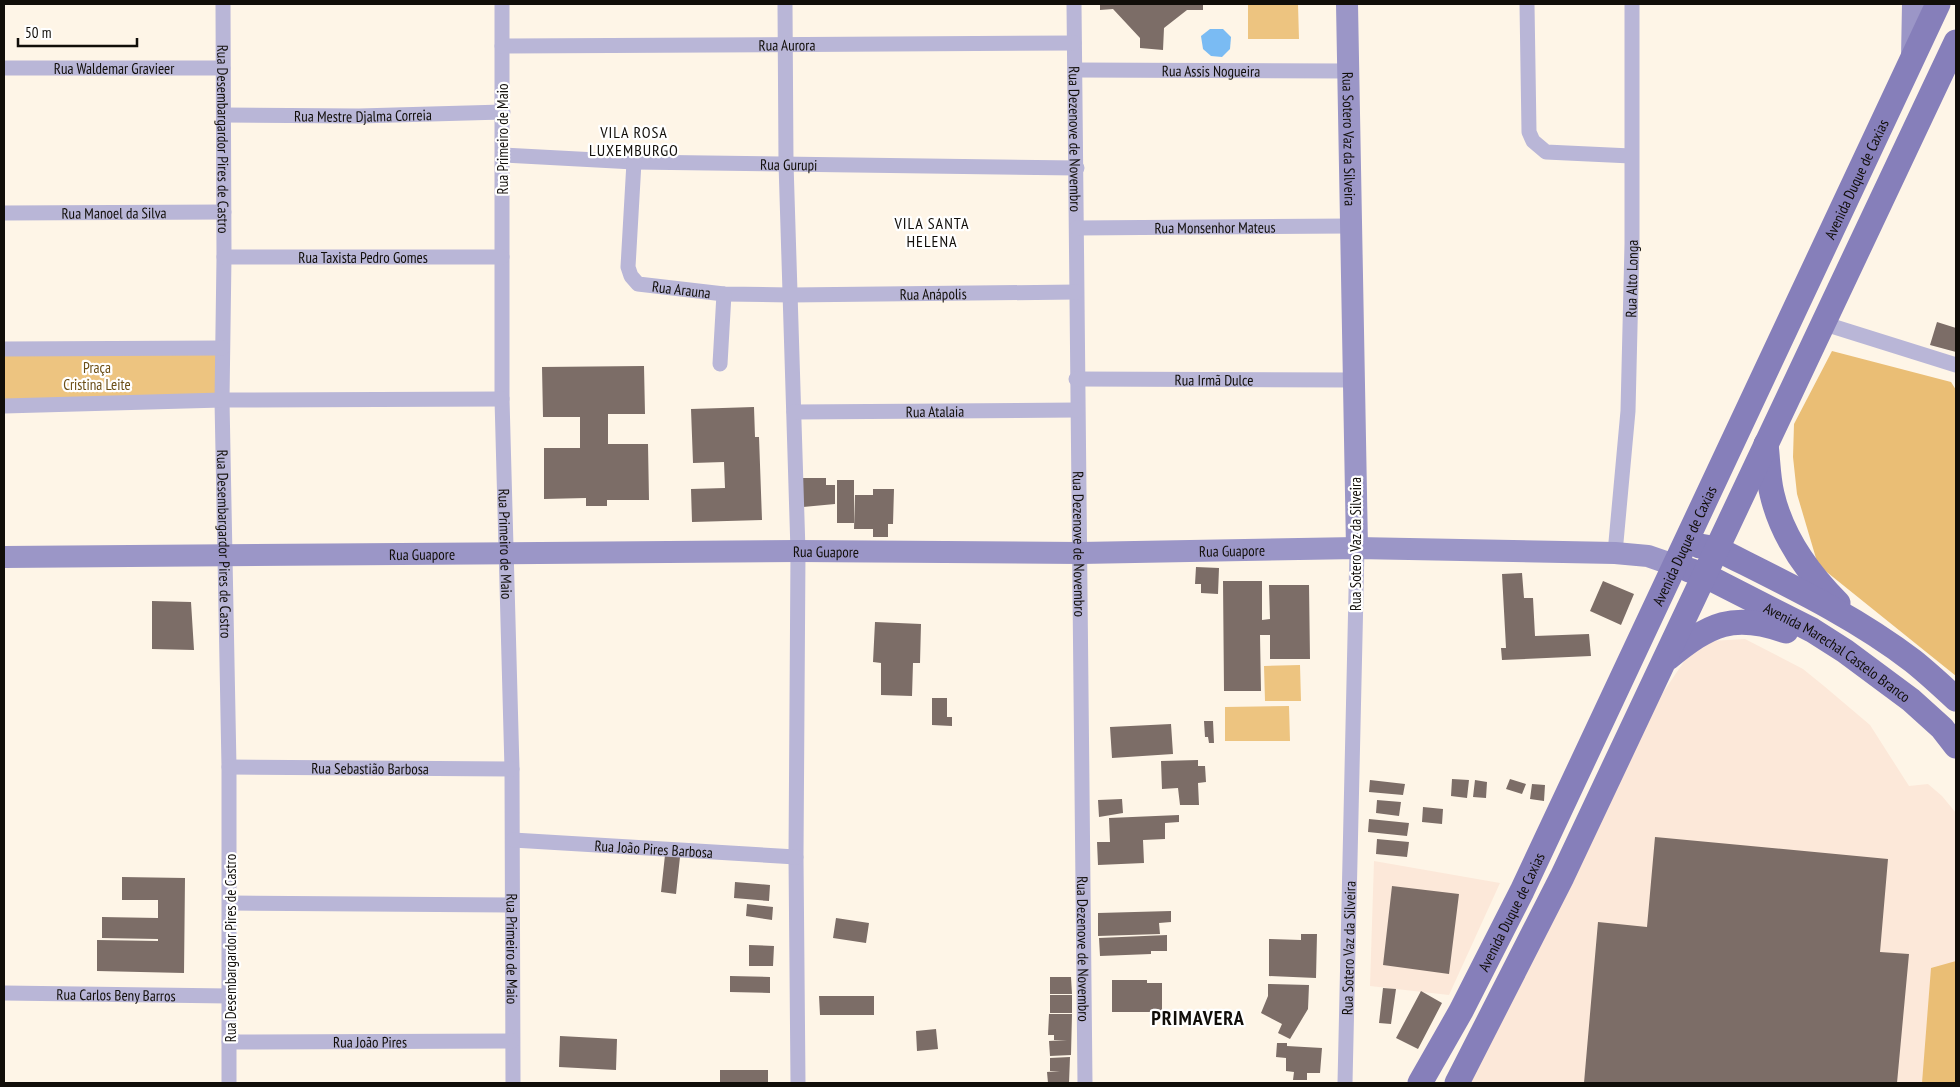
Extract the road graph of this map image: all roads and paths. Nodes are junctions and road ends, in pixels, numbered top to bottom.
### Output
1 (223, 4) edge
2 (502, 4) edge
3 (785, 4) edge
4 (1074, 4) edge
5 (1347, 4) edge
6 (1527, 4) edge
7 (1632, 4) edge
8 (1913, 4) edge
9 (1938, 4) edge
10 (1956, 42) edge
11 (1074, 43) junction
12 (785, 44) junction
13 (502, 46) junction
14 (1912, 60) junction
15 (4, 68) edge
16 (223, 68) junction
17 (1074, 70) junction
18 (1348, 71) junction
19 (503, 112) junction
20 (224, 115) junction
21 (503, 155) junction
22 (1631, 156) junction
23 (634, 162) junction
24 (786, 163) junction
25 (1076, 168) junction
26 (224, 212) junction
27 (4, 213) edge
28 (1351, 226) junction
29 (1077, 228) junction
30 (224, 257) junction
31 (502, 257) junction
32 (1076, 292) junction
33 (724, 294) junction
34 (790, 295) junction
35 (1822, 323) junction
36 (222, 348) junction
37 (4, 349) edge
38 (720, 364) dead end
39 (1956, 365) edge
40 (1076, 379) junction
41 (1352, 380) junction
42 (222, 400) junction
43 (502, 400) junction
44 (4, 406) edge
45 (1077, 410) junction
46 (794, 412) junction
47 (1766, 443) junction
48 (1686, 543) junction
49 (1356, 548) junction
50 (1717, 549) junction
51 (798, 551) junction
52 (1080, 553) junction
53 (1615, 553) junction
54 (506, 554) junction
55 (225, 556) junction
56 (1648, 556) junction
57 (4, 557) edge
58 (1674, 566) junction
59 (1704, 575) junction
60 (1861, 626) junction
61 (1845, 651) junction
62 (1662, 662) junction
63 (1956, 699) edge
64 (1956, 746) edge
65 (229, 767) junction
66 (512, 769) junction
67 (512, 840) junction
68 (796, 858) junction
69 (231, 904) junction
70 (511, 905) junction
71 (4, 993) edge
72 (229, 996) junction
73 (512, 1041) junction
74 (229, 1042) junction
75 (229, 1083) edge
76 (513, 1083) edge
77 (798, 1083) edge
78 (1085, 1083) edge
79 (1345, 1083) edge
80 (1420, 1083) edge
81 (1457, 1083) edge

1 - 16 street, Rua Desembargardor Pires de Castro
2 - 13 street, Rua Primeiro de Maio
3 - 12 street
4 - 11 street, Rua Dezenove de Novembro
5 - 18 street, Rua Sotero Vaz da Silveira
6 - 22 street
7 - 22 street, Rua Alto Longa
8 - 14 street
9 - 14 main road, Avenida Duque de Caxias
10 - 35 main road, Avenida Duque de Caxias
11 - 12 street, Rua Aurora
11 - 17 street, Rua Dezenove de Novembro
12 - 13 street, Rua Aurora
12 - 24 street
13 - 19 street, Rua Primeiro de Maio
14 - 48 main road, Avenida Duque de Caxias
15 - 16 street, Rua Waldemar Gravieer
16 - 20 street, Rua Desembargardor Pires de Castro
17 - 18 street, Rua Assis Nogueira
17 - 25 street, Rua Dezenove de Novembro
18 - 28 street, Rua Sotero Vaz da Silveira
19 - 20 street, Rua Mestre Djalma Correia
19 - 21 street, Rua Primeiro de Maio
20 - 26 street, Rua Desembargardor Pires de Castro
21 - 23 street, Rua Gurupi
21 - 31 street, Rua Primeiro de Maio
22 - 53 street, Rua Alto Longa
23 - 24 street, Rua Gurupi
23 - 33 street, Rua Arauna
24 - 25 street, Rua Gurupi
24 - 34 street
25 - 29 street, Rua Dezenove de Novembro
26 - 27 street, Rua Manoel da Silva
26 - 30 street, Rua Desembargardor Pires de Castro
28 - 29 street, Rua Monsenhor Mateus
28 - 41 street, Rua Sotero Vaz da Silveira
29 - 32 street, Rua Dezenove de Novembro
30 - 31 street, Rua Taxista Pedro Gomes
30 - 36 street, Rua Desembargardor Pires de Castro
31 - 43 street, Rua Primeiro de Maio
32 - 34 street, Rua Anápolis
32 - 40 street, Rua Dezenove de Novembro
33 - 34 street, Rua Arauna
33 - 38 street
34 - 46 street
35 - 39 street
35 - 47 main road, Avenida Duque de Caxias
36 - 37 street
36 - 42 street, Rua Desembargardor Pires de Castro
40 - 41 street, Rua Irmã Dulce
40 - 45 street, Rua Dezenove de Novembro
41 - 49 street, Rua Sotero Vaz da Silveira
42 - 43 street
42 - 44 street
42 - 55 street, Rua Desembargardor Pires de Castro
43 - 54 street, Rua Primeiro de Maio
45 - 46 street, Rua Atalaia
45 - 52 street, Rua Dezenove de Novembro
46 - 51 street
47 - 50 main road, Avenida Duque de Caxias
47 - 60 main road
48 - 50 main road, Avenida Marechal Castelo Branco
48 - 56 street, Rua Guapore
48 - 58 main road, Avenida Duque de Caxias
49 - 52 street, Rua Guapore
49 - 53 street, Rua Guapore
49 - 79 street, Rua Sotero Vaz da Silveira
50 - 59 main road, Avenida Duque de Caxias
50 - 60 main road, Avenida Marechal Castelo Branco
51 - 52 street, Rua Guapore
51 - 54 street, Rua Guapore
51 - 68 street
52 - 78 street, Rua Dezenove de Novembro
53 - 56 street, Rua Guapore
54 - 55 street, Rua Guapore
54 - 66 street, Rua Primeiro de Maio
55 - 57 street, Rua Guapore
55 - 65 street, Rua Desembargardor Pires de Castro
56 - 58 street, Rua Guapore
58 - 59 main road, Rua Guapore
58 - 80 main road, Avenida Duque de Caxias
59 - 61 main road, Avenida Marechal Castelo Branco
59 - 62 main road, Avenida Duque de Caxias
60 - 63 main road, Avenida Marechal Castelo Branco
61 - 62 main road
61 - 64 main road, Avenida Marechal Castelo Branco
62 - 81 main road, Avenida Duque de Caxias
65 - 66 street, Rua Sebastião Barbosa
65 - 69 street, Rua Desembargardor Pires de Castro
66 - 67 street, Rua Primeiro de Maio
67 - 68 street, Rua João Pires Barbosa
67 - 70 street, Rua Primeiro de Maio
68 - 77 street
69 - 70 street
69 - 72 street, Rua Desembargardor Pires de Castro
70 - 73 street, Rua Primeiro de Maio
71 - 72 street, Rua Carlos Beny Barros
72 - 74 street, Rua Desembargardor Pires de Castro
73 - 74 street, Rua João Pires
73 - 76 street, Rua Primeiro de Maio
74 - 75 street, Rua Desembargardor Pires de Castro

